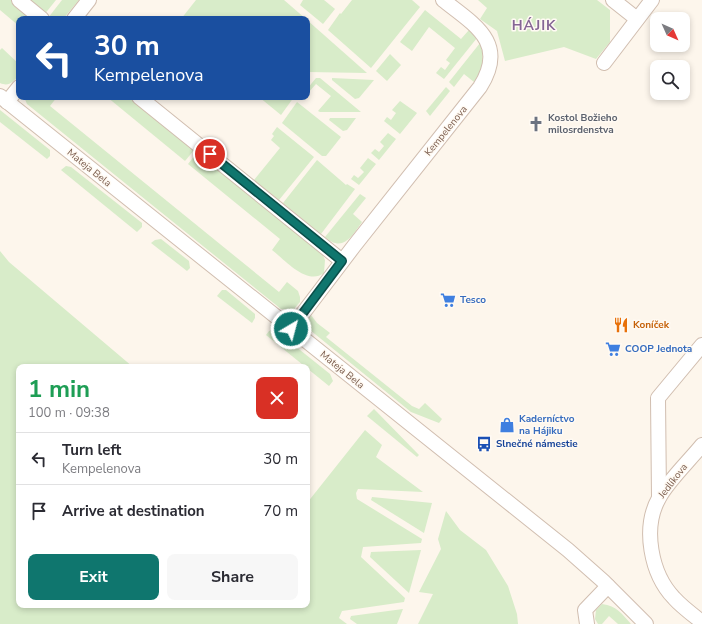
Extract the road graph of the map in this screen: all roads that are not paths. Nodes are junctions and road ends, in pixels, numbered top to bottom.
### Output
1 (19, 0) edge
2 (89, 0) edge
3 (443, 0) edge
4 (613, 0) edge
5 (652, 0) edge
6 (38, 16) edge
7 (76, 16) edge
8 (637, 19) junction
9 (604, 63) dead end
10 (16, 89) edge
11 (4, 99) edge
12 (143, 100) edge
13 (342, 261) junction
14 (291, 329) junction
15 (702, 345) edge
16 (702, 445) edge
17 (659, 497) junction
18 (608, 586) junction
19 (702, 622) edge
20 (587, 624) edge
21 (646, 624) edge

1 - 6 street
2 - 7 street
3 - 13 street, Kempelenova
4 - 8 street
5 - 8 street
8 - 9 street
10 - 11 street
11 - 14 street, Mateja Bela
12 - 13 street
13 - 14 street, Kempelenova
14 - 18 street, Mateja Bela
15 - 17 street
16 - 17 street, Jedlíkova
17 - 19 street, Jedlíkova
18 - 20 street
18 - 21 street, Mateja Bela

